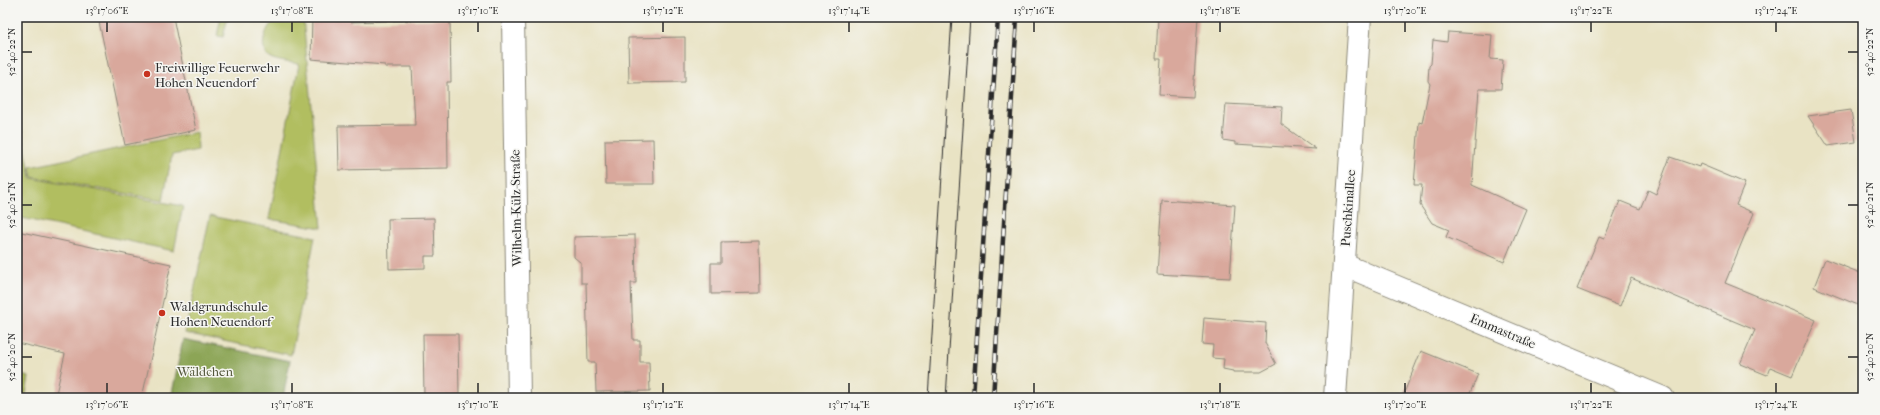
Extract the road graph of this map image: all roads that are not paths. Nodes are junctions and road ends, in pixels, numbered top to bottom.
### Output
1 (513, 17) edge
2 (1360, 17) edge
3 (1344, 265) junction
4 (519, 398) edge
5 (1335, 398) edge
6 (1663, 398) edge

1 - 4 street, Wilhelm-Külz-Straße
2 - 3 street, Puschkinallee
3 - 5 street, Puschkinallee
3 - 6 street, Emmastraße

